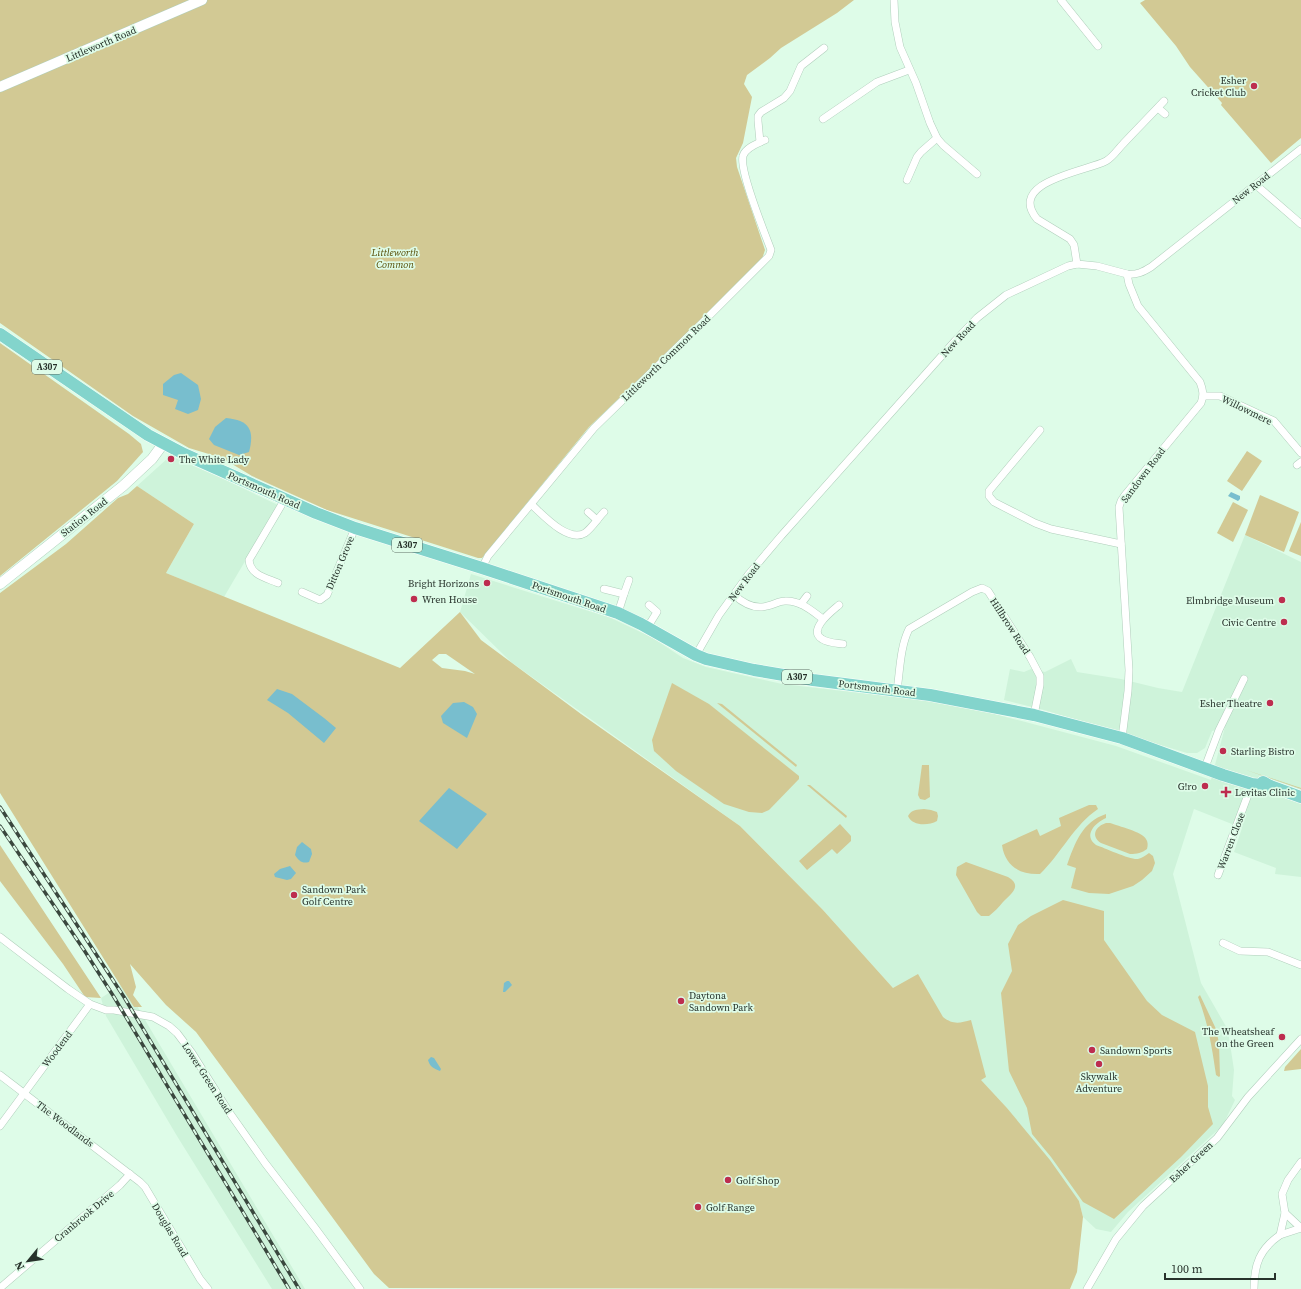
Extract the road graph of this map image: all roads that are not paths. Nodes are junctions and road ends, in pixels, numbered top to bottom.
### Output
1 (202, 0) edge
2 (894, 0) edge
3 (1061, 0) edge
4 (1098, 46) dead end
5 (824, 48) dead end
6 (909, 70) junction
7 (0, 87) edge
8 (1164, 101) dead end
9 (1158, 108) junction
10 (1165, 114) dead end
11 (823, 119) dead end
12 (937, 138) junction
13 (1301, 148) edge
14 (977, 174) dead end
15 (906, 180) dead end
16 (1256, 185) junction
17 (1301, 224) edge
18 (1076, 264) junction
19 (1127, 274) junction
20 (0, 334) edge
21 (1204, 396) junction
22 (1040, 430) dead end
23 (163, 444) junction
24 (1301, 453) edge
25 (284, 499) junction
26 (532, 505) junction
27 (588, 512) dead end
28 (604, 512) dead end
29 (597, 520) junction
30 (355, 528) junction
31 (1121, 544) junction
32 (482, 568) junction
33 (629, 580) dead end
34 (278, 583) dead end
35 (0, 584) edge
36 (604, 589) dead end
37 (302, 592) dead end
38 (624, 594) junction
39 (734, 595) junction
40 (807, 596) dead end
41 (801, 604) junction
42 (649, 605) dead end
43 (839, 605) dead end
44 (618, 613) junction
45 (823, 619) junction
46 (647, 628) junction
47 (843, 644) dead end
48 (696, 655) junction
49 (1244, 679) dead end
50 (897, 690) junction
51 (1034, 716) junction
52 (1122, 738) junction
53 (1205, 766) junction
54 (1252, 784) junction
55 (1270, 786) junction
56 (1301, 797) edge
57 (1218, 875) dead end
58 (0, 937) edge
59 (1223, 944) dead end
60 (1301, 965) edge
61 (90, 1004) junction
62 (1301, 1039) edge
63 (0, 1075) edge
64 (24, 1093) junction
65 (0, 1126) edge
66 (1301, 1162) edge
67 (130, 1174) junction
68 (1285, 1213) junction
69 (1301, 1228) edge
70 (1280, 1234) junction
71 (0, 1288) edge
72 (208, 1289) edge
73 (360, 1289) edge
74 (1087, 1289) edge
75 (1254, 1289) edge

1 - 7 street, Littleworth Road
2 - 6 street
3 - 4 street
5 - 26 street, Littleworth Common Road
6 - 11 street
6 - 12 street
8 - 9 street
9 - 10 street
9 - 18 street
12 - 14 street
12 - 15 street
13 - 16 street, New Road
16 - 17 street
16 - 19 street, New Road
18 - 19 street, New Road
18 - 39 street, New Road
19 - 21 street
20 - 23 main road, Portsmouth Road / A307
21 - 24 street, Willowmere
21 - 31 street, Sandown Road
22 - 31 street
23 - 25 main road, Portsmouth Road / A307
23 - 35 street, Station Road
25 - 30 main road, Portsmouth Road / A307
25 - 34 street
26 - 29 street
26 - 32 street, Littleworth Common Road
27 - 29 street
28 - 29 street
30 - 32 main road, Portsmouth Road / A307
30 - 37 street, Ditton Grove
31 - 52 street, Sandown Road
32 - 44 main road, Portsmouth Road / A307
33 - 38 street
36 - 38 street
38 - 44 street
39 - 41 street
39 - 48 street, New Road
40 - 41 street
41 - 45 street
42 - 46 street
43 - 45 street
44 - 46 main road, Portsmouth Road / A307
45 - 47 street
46 - 48 main road, Portsmouth Road / A307
48 - 50 main road, Portsmouth Road / A307
49 - 53 street
50 - 51 main road, Portsmouth Road / A307
50 - 51 street, Hillbrow Road
51 - 52 main road, Portsmouth Road / A307
52 - 53 main road, Portsmouth Road / A307
53 - 54 main road, A307
53 - 55 main road, A307
54 - 55 main road, A307
54 - 57 street, Warren Close
55 - 56 main road, A307
58 - 61 street, Lower Green Road
59 - 60 street
61 - 64 street, Woodend
61 - 73 street, Lower Green Road
62 - 74 street, Esher Green
63 - 64 street, The Woodlands
64 - 65 street, Woodend
64 - 67 street, The Woodlands
66 - 68 street
67 - 71 street, Cranbrook Drive
67 - 72 street, Douglas Road
68 - 69 street
68 - 70 street
69 - 70 street
70 - 75 street

